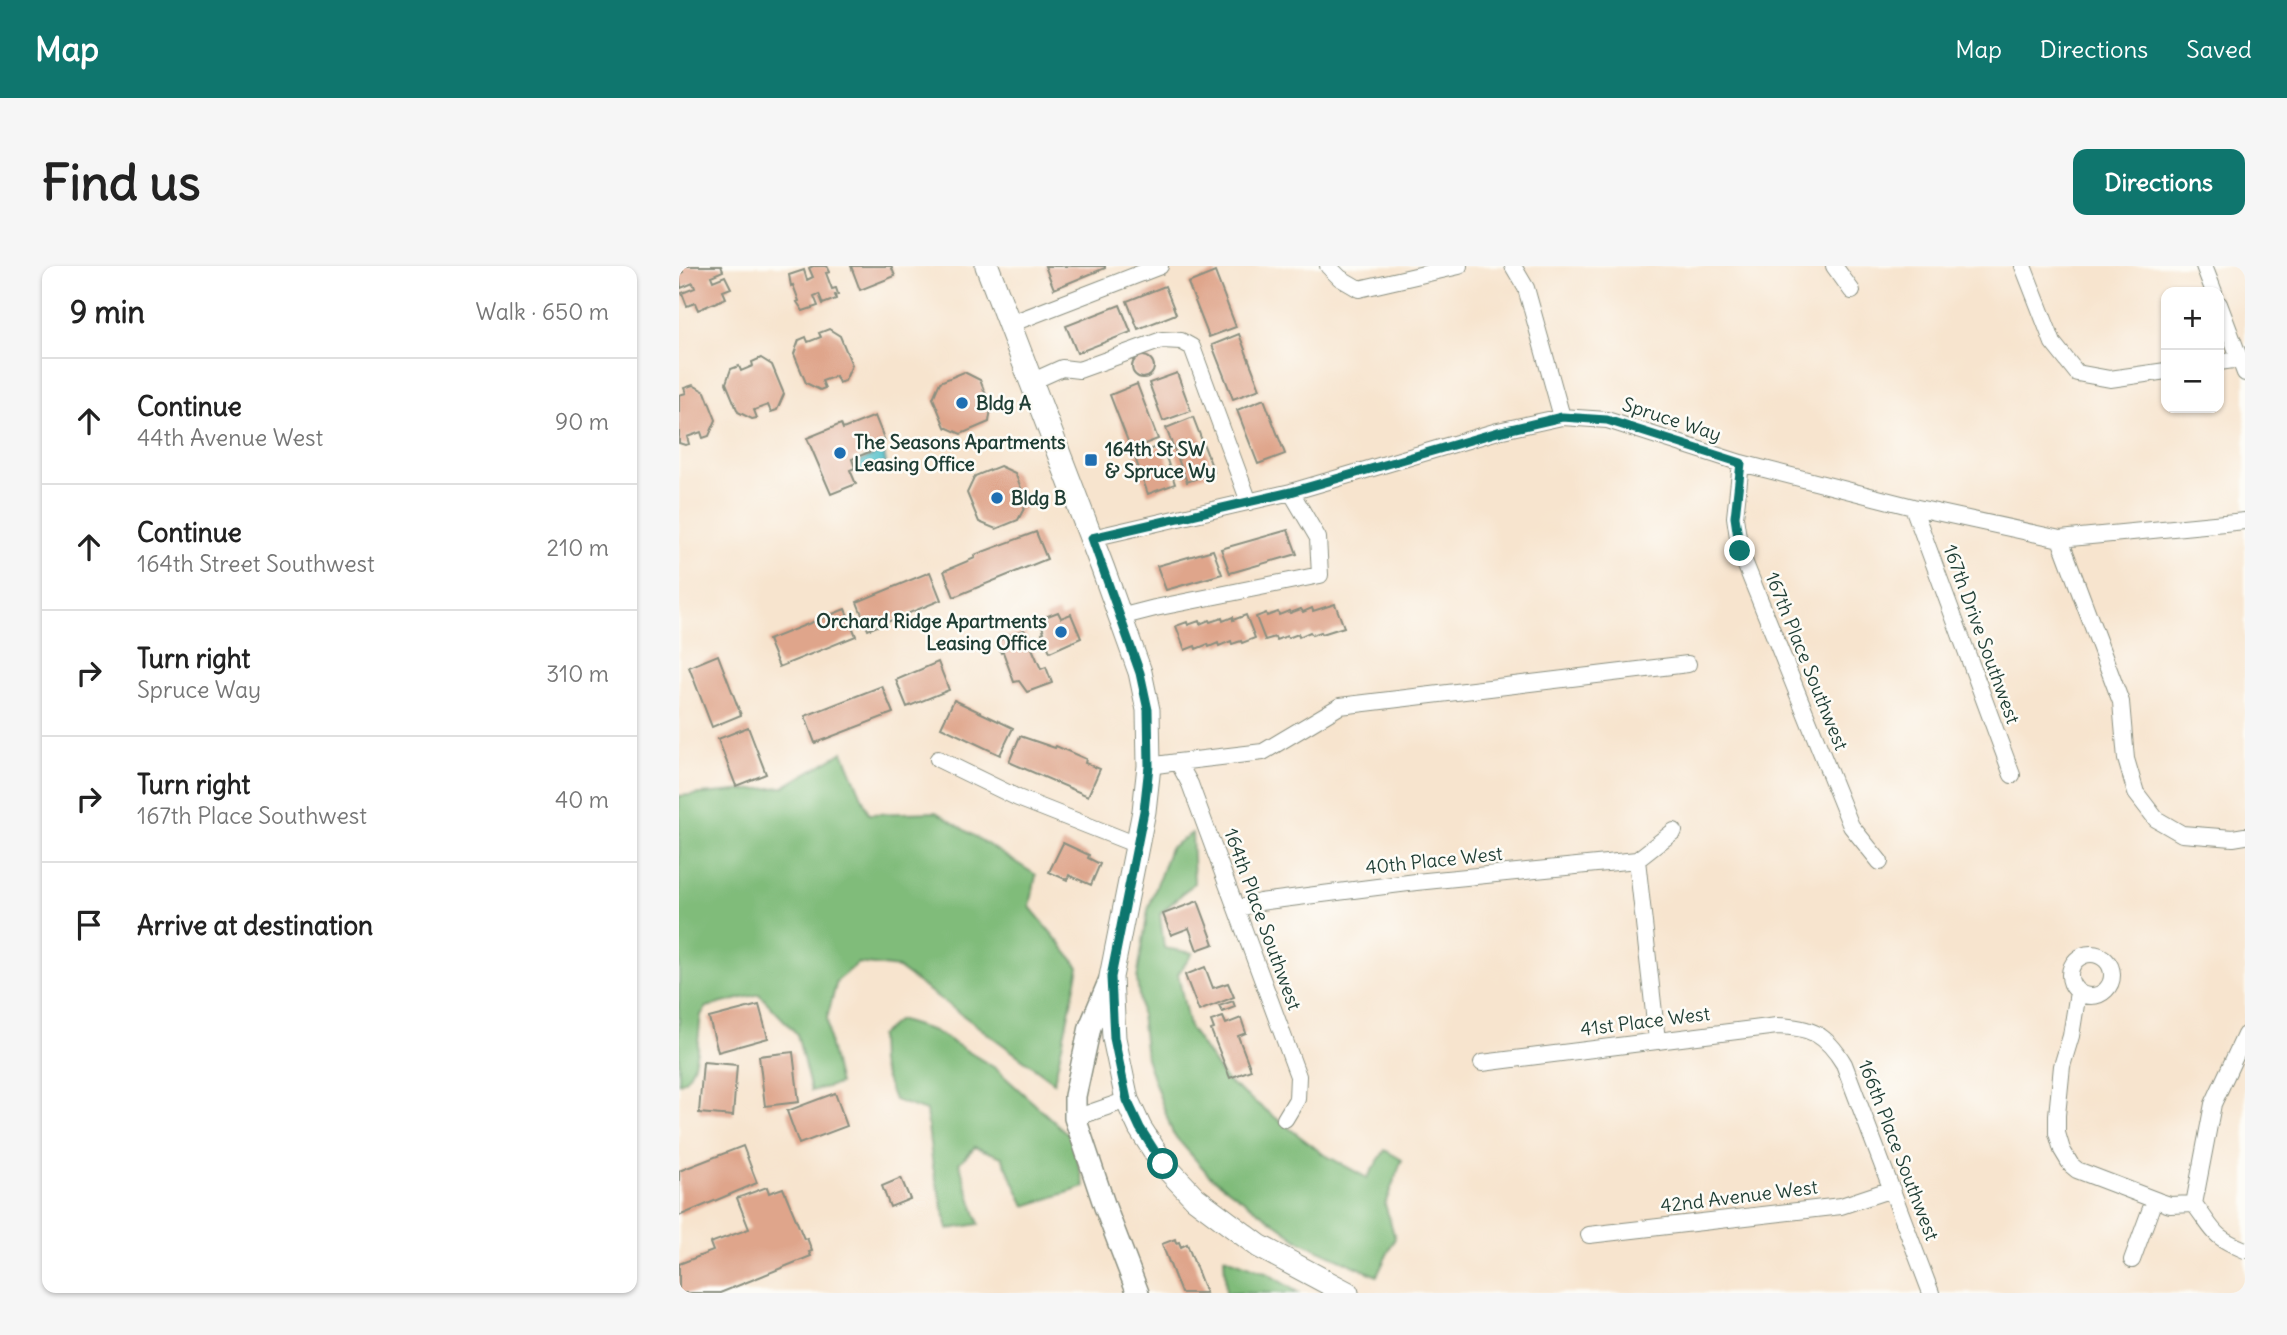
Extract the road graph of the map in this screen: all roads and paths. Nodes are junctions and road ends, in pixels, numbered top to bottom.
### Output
1 (987, 266) edge
2 (1160, 266) edge
3 (1328, 266) edge
4 (1459, 266) edge
5 (1513, 266) edge
6 (1834, 266) edge
7 (2023, 266) edge
8 (2204, 266) edge
9 (2212, 287) edge
10 (1852, 291) dead end
11 (2224, 317) edge
12 (1010, 324) junction
13 (2224, 363) edge
14 (2243, 366) edge
15 (2161, 371) edge
16 (1033, 381) junction
17 (1562, 417) junction
18 (1741, 463) junction
19 (1291, 492) junction
20 (1249, 502) junction
21 (1913, 507) junction
22 (2245, 521) edge
23 (1092, 538) junction
24 (2060, 539) junction
25 (1120, 617) junction
26 (1688, 664) dead end
27 (939, 759) dead end
28 (1178, 762) junction
29 (1149, 766) junction
30 (2012, 775) dead end
31 (1674, 831) dead end
32 (2245, 836) edge
33 (1137, 845) junction
34 (1637, 860) junction
35 (1880, 862) dead end
36 (1237, 909) junction
37 (1111, 977) junction
38 (2077, 992) dead end
39 (1813, 1031) joint
40 (2245, 1035) edge
41 (1657, 1040) junction
42 (1482, 1063) dead end
43 (1127, 1100) junction
44 (1075, 1118) junction
45 (1285, 1119) dead end
46 (1892, 1189) junction
47 (2154, 1199) junction
48 (2194, 1203) junction
49 (1588, 1235) dead end
50 (2245, 1251) edge
51 (2132, 1260) dead end
52 (1138, 1293) edge
53 (1347, 1293) edge
54 (1931, 1293) edge

1 - 12 main road
2 - 12 street
3 - 4 street
5 - 17 street
6 - 10 street
7 - 15 street
8 - 9 street
11 - 14 street
12 - 16 main road
13 - 14 street
16 - 20 street
16 - 23 main road
17 - 18 street, Spruce Way
17 - 19 street, Spruce Way
18 - 21 street, Spruce Way
18 - 35 street, 167th Place Southwest
19 - 20 street, Spruce Way
19 - 25 street
20 - 23 street, Spruce Way
21 - 24 street, Spruce Way
21 - 30 street, 167th Drive Southwest
22 - 24 street, Spruce Way
23 - 25 main road
24 - 32 street
25 - 29 main road
26 - 28 street
27 - 33 street
28 - 29 street
28 - 36 street, 164th Place Southwest
29 - 33 main road
31 - 34 street
33 - 37 main road
34 - 36 street, 40th Place West
34 - 41 street
36 - 45 street, 164th Place Southwest
37 - 43 main road
37 - 44 street
38 - 47 street
39 - 41 street, 41st Place West
39 - 46 street, 166th Place Southwest
40 - 48 street
41 - 42 street, 41st Place West
43 - 44 street
43 - 53 main road
44 - 52 street
46 - 49 street, 42nd Avenue West
46 - 54 street, 166th Place Southwest
47 - 48 street
47 - 51 street
48 - 50 street

